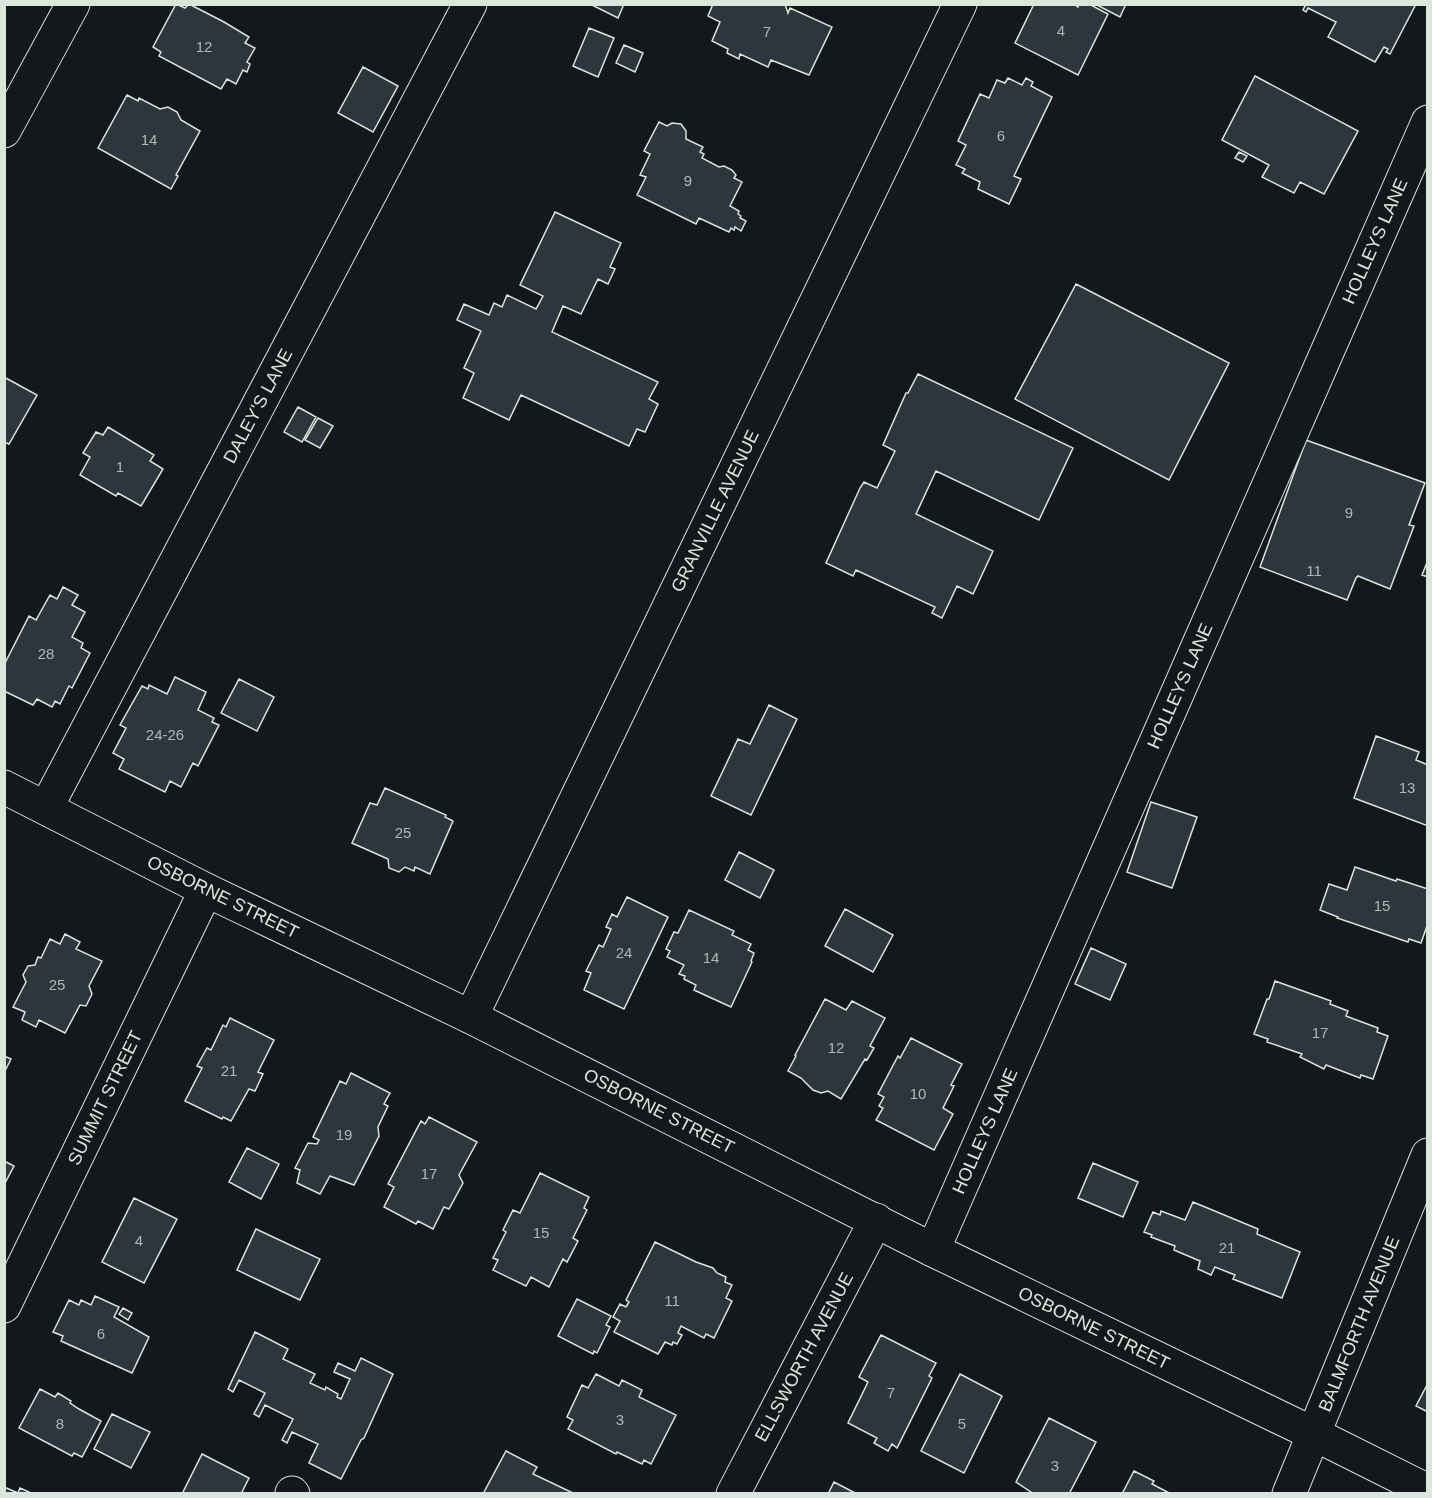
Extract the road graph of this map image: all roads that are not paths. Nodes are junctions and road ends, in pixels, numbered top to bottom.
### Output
1 (73, 4) edge
2 (470, 4) edge
3 (960, 4) edge
4 (1428, 122) edge
5 (4, 131) edge
6 (4, 787) edge
7 (46, 808) junction
8 (206, 890) junction
9 (471, 1017) junction
10 (1428, 1155) edge
11 (876, 1220) junction
12 (933, 1250) junction
13 (4, 1306) edge
14 (1314, 1434) junction
15 (1428, 1491) edge
16 (733, 1494) edge
17 (1289, 1494) edge

1 - 5 street
2 - 7 street, DALEY'S LANE
3 - 9 street, GRANVILLE AVENUE
4 - 12 street, HOLLEYS LANE
6 - 7 street, OSBORNE STREET
7 - 8 street, OSBORNE STREET
8 - 9 street, OSBORNE STREET
8 - 13 street, SUMMIT STREET
9 - 11 street, OSBORNE STREET
10 - 14 street, BALMFORTH AVENUE
11 - 12 street, OSBORNE STREET
11 - 16 street, ELLSWORTH AVENUE
12 - 14 street, OSBORNE STREET
14 - 15 street, OSBORNE STREET
14 - 17 street, BALMFORTH AVENUE

